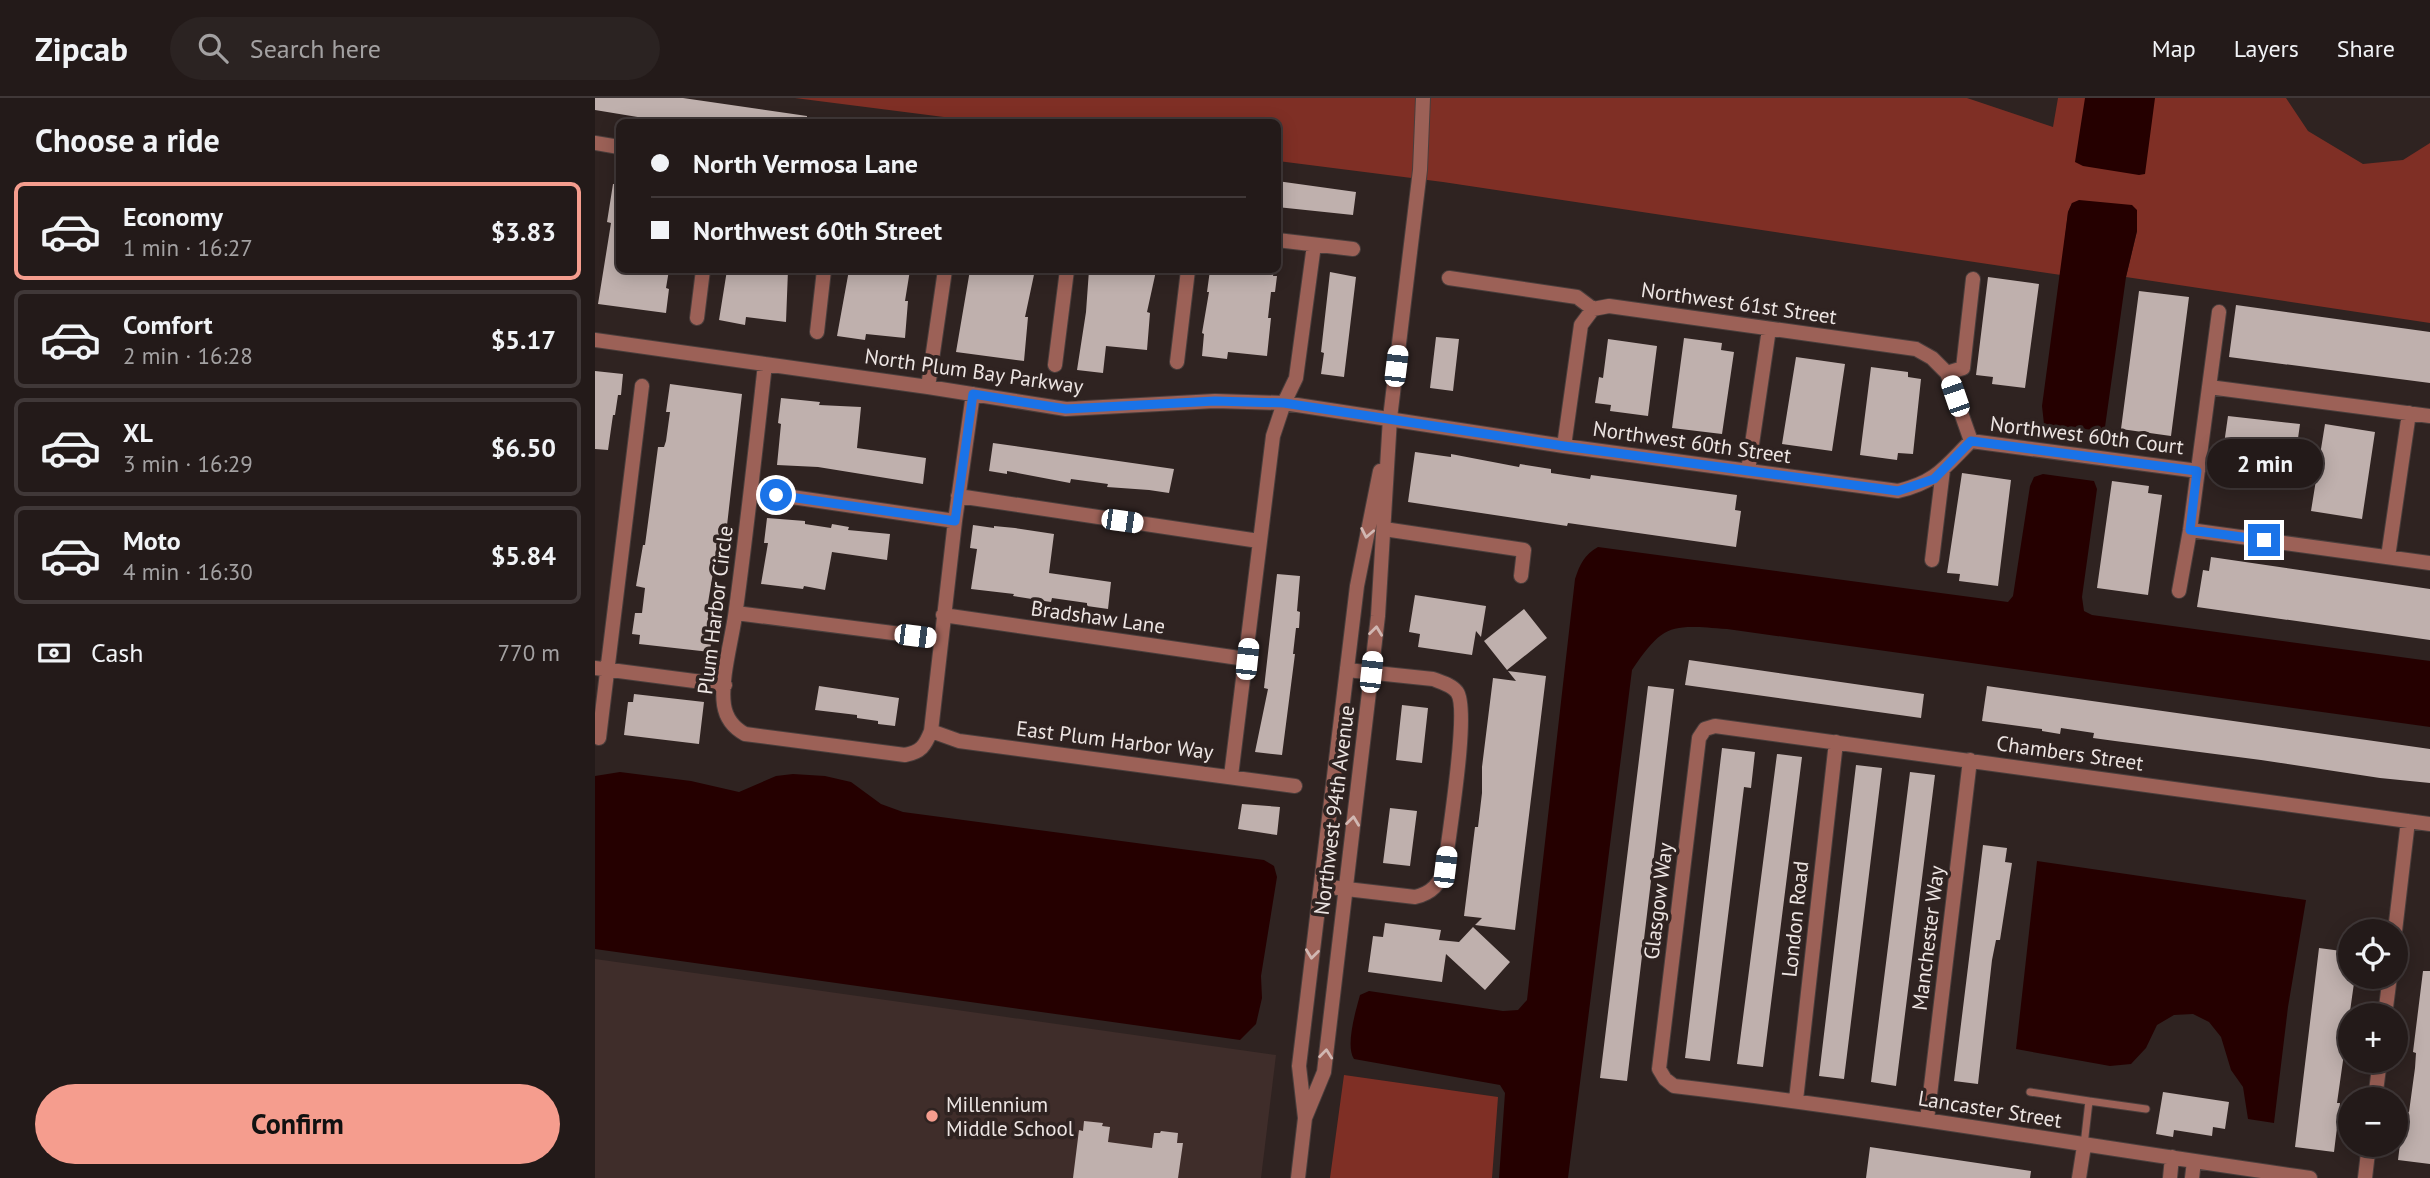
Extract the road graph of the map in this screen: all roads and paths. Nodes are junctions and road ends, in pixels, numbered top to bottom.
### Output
1 (1423, 98) edge
2 (595, 143) edge
3 (616, 146) edge
4 (1281, 241) edge
5 (1314, 245) junction
6 (1353, 249) dead end
7 (703, 273) edge
8 (824, 273) edge
9 (944, 273) edge
10 (1067, 273) edge
11 (1188, 273) edge
12 (1449, 278) dead end
13 (1973, 279) dead end
14 (1593, 309) junction
15 (2219, 312) dead end
16 (697, 318) dead end
17 (1769, 329) junction
18 (817, 332) dead end
19 (595, 340) edge
20 (1177, 362) dead end
21 (765, 364) junction
22 (1055, 365) dead end
23 (1947, 373) junction
24 (642, 386) dead end
25 (928, 387) junction
26 (2209, 387) junction
27 (973, 394) junction
28 (1284, 403) junction
29 (2409, 413) junction
30 (2430, 416) edge
31 (1390, 418) junction
32 (1971, 441) junction
33 (1564, 446) junction
34 (1943, 470) junction
35 (1748, 471) junction
36 (2197, 471) junction
37 (751, 491) junction
38 (958, 496) junction
39 (955, 521) junction
40 (1384, 529) junction
41 (2190, 530) junction
42 (1259, 541) junction
43 (2388, 556) junction
44 (1932, 560) dead end
45 (2430, 563) edge
46 (1521, 576) dead end
47 (2179, 591) dead end
48 (736, 613) junction
49 (943, 615) junction
50 (940, 639) junction
51 (1247, 659) junction
52 (601, 669) edge
53 (1347, 670) junction
54 (1371, 672) junction
55 (725, 685) junction
56 (1705, 729) joint
57 (931, 731) junction
58 (600, 738) dead end
59 (1836, 742) junction
60 (1970, 761) junction
61 (1231, 776) junction
62 (1295, 786) dead end
63 (2409, 821) junction
64 (2430, 824) edge
65 (1321, 886) junction
66 (1345, 888) junction
67 (2397, 919) edge
68 (1665, 1079) joint
69 (2030, 1091) dead end
70 (1796, 1100) junction
71 (2089, 1101) junction
72 (2146, 1109) dead end
73 (1305, 1118) junction
74 (1927, 1120) junction
75 (2084, 1146) junction
76 (2172, 1157) junction
77 (2367, 1157) edge
78 (2194, 1161) junction
79 (2283, 1176) edge
80 (1298, 1178) edge
81 (2079, 1178) edge
82 (2170, 1178) edge
83 (2192, 1178) edge
84 (2310, 1178) edge
85 (2365, 1178) edge

1 - 31 street, Northwest 94th Avenue
2 - 3 street
4 - 5 street
5 - 6 street
5 - 28 street
7 - 16 street
8 - 18 street
9 - 25 street
10 - 22 street
11 - 20 street
12 - 14 street, Northwest 61st Street
13 - 23 street
14 - 17 street, Northwest 61st Street
14 - 33 street
15 - 26 street
17 - 23 street, Northwest 61st Street
17 - 35 street
19 - 21 street, North Plum Bay Parkway
21 - 25 street, North Plum Bay Parkway
21 - 37 street, Plum Harbor Circle
23 - 32 street
24 - 52 street
25 - 27 street, North Plum Bay Parkway
26 - 29 street
26 - 36 street
27 - 28 street, North Plum Bay Parkway
27 - 38 street
28 - 31 street, North Plum Bay Parkway
28 - 42 street
29 - 30 street
29 - 43 street
31 - 33 street, Northwest 60th Street
31 - 40 street, Northwest 94th Avenue
31 -> 53 street, Northwest 94th Avenue
32 - 34 street, Northwest 60th Street
32 - 36 street, Northwest 60th Court
33 - 35 street, Northwest 60th Street
34 - 35 street, Northwest 60th Street
34 - 44 street
36 - 41 street
37 - 39 street
37 - 48 street, Plum Harbor Circle
38 - 39 street
38 - 42 street
39 - 49 street
40 - 46 street
54 -> 40 street, Northwest 94th Avenue
41 - 43 street
41 - 47 street
42 - 51 street
43 - 45 street
48 - 50 street
48 - 55 street, Plum Harbor Circle
49 - 50 street
49 - 51 street, Bradshaw Lane
50 - 57 street
51 - 61 street
52 - 55 street
52 - 58 street
53 - 54 street
53 - 65 street, Northwest 94th Avenue
66 -> 54 street, Northwest 94th Avenue
54 - 66 street
55 - 57 street, Plum Harbor Circle
56 - 59 street, Chambers Street
56 - 68 street, Glasgow Way
57 - 61 street, East Plum Harbor Way
59 - 60 street, Chambers Street
59 - 70 street, London Road
60 - 63 street, Chambers Street
60 - 74 street, Manchester Way
61 - 62 street, East Plum Harbor Way
63 - 64 street, Chambers Street
63 - 67 street
65 - 66 street
65 -> 73 street, Northwest 94th Avenue
73 -> 66 street, Northwest 94th Avenue
68 - 70 street, Lancaster Street
69 - 71 lane
70 - 74 street, Lancaster Street
71 - 72 lane
71 - 75 lane
73 - 80 street, Northwest 94th Avenue
74 - 75 street, Lancaster Street
75 - 76 street, Lancaster Street
75 - 81 street
76 - 78 street, Lancaster Street
76 - 82 street
77 - 85 street
78 - 79 street, Lancaster Street
78 - 83 street
79 - 84 street, Lancaster Street

